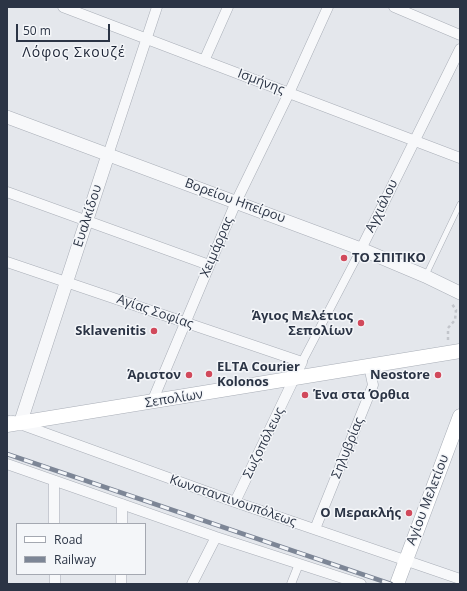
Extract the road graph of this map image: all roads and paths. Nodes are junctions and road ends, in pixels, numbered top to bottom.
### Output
1 (63, 7) edge
2 (157, 7) edge
3 (228, 7) edge
4 (328, 7) edge
5 (394, 7) edge
6 (460, 35) edge
7 (146, 39) junction
8 (460, 49) edge
9 (204, 61) junction
10 (289, 93) junction
11 (7, 117) edge
12 (415, 140) junction
13 (108, 155) junction
14 (460, 158) edge
15 (7, 192) edge
16 (236, 202) junction
17 (460, 204) edge
18 (86, 221) junction
19 (362, 249) junction
20 (7, 262) edge
21 (209, 265) junction
22 (425, 276) junction
23 (66, 282) junction
24 (460, 293) edge
25 (448, 302) dead end
26 (184, 322) junction
27 (448, 343) dead end
28 (460, 351) edge
29 (302, 362) junction
30 (369, 366) junction
31 (295, 378) junction
32 (152, 402) junction
33 (460, 416) edge
34 (11, 423) edge
35 (7, 464) edge
36 (54, 481) junction
37 (235, 502) junction
38 (122, 504) junction
39 (54, 523) edge
40 (122, 523) edge
41 (315, 529) junction
42 (216, 536) junction
43 (405, 561) junction
44 (299, 564) junction
45 (460, 579) edge
46 (192, 584) edge
47 (290, 584) edge
48 (361, 584) edge
49 (397, 584) edge

1 - 7 street, Ισμήνης
2 - 7 street, Ευαλκίδου
3 - 9 street
4 - 10 street, Χειμάρρας
5 - 6 street
7 - 9 street, Ισμήνης
7 - 13 street, Ευαλκίδου
8 - 12 street, Αγχιάλου
9 - 10 street, Ισμήνης
10 - 12 street, Ισμήνης
10 - 16 street, Χειμάρρας
11 - 13 street, Βορείου Ηπείρου
12 - 14 street, Ισμήνης
12 - 19 street, Αγχιάλου
13 - 16 street, Βορείου Ηπείρου
13 - 18 street, Ευαλκίδου
15 - 18 street
16 - 19 street, Βορείου Ηπείρου
16 - 21 street, Χειμάρρας
17 - 22 lane
18 - 21 street
18 - 23 street, Ευαλκίδου
19 - 22 street, Βορείου Ηπείρου
19 - 29 street, Αγχιάλου
20 - 23 street, Αγίας Σοφίας
21 - 26 street, Χειμάρρας
22 - 24 street, Βορείου Ηπείρου
23 - 26 street, Αγίας Σοφίας
23 - 34 street, Ευαλκίδου
25 - 27 path
26 - 29 street, Αγίας Σοφίας
26 - 32 street, Χειμάρρας
28 - 30 main road, Σεπολίων
29 - 31 street, Σωζοπόλεως
30 - 31 main road, Σεπολίων
30 - 41 street, Σηλυβρίας
31 - 32 main road, Σεπολίων
31 - 37 street, Σωζοπόλεως
32 - 34 main road, Σεπολίων
33 - 43 main road, Αγίου Μελετίου
34 - 37 street, Κωνσταντινουπόλεως
35 - 36 street
36 - 38 street
36 - 39 street
37 - 41 street, Κωνσταντινουπόλεως
38 - 40 street
38 - 42 street
41 - 43 street, Κωνσταντινουπόλεως
42 - 44 street
42 - 46 street
43 - 45 street, Κωνσταντινουπόλεως
43 - 49 main road, Αγίου Μελετίου
44 - 47 street
44 - 48 street

